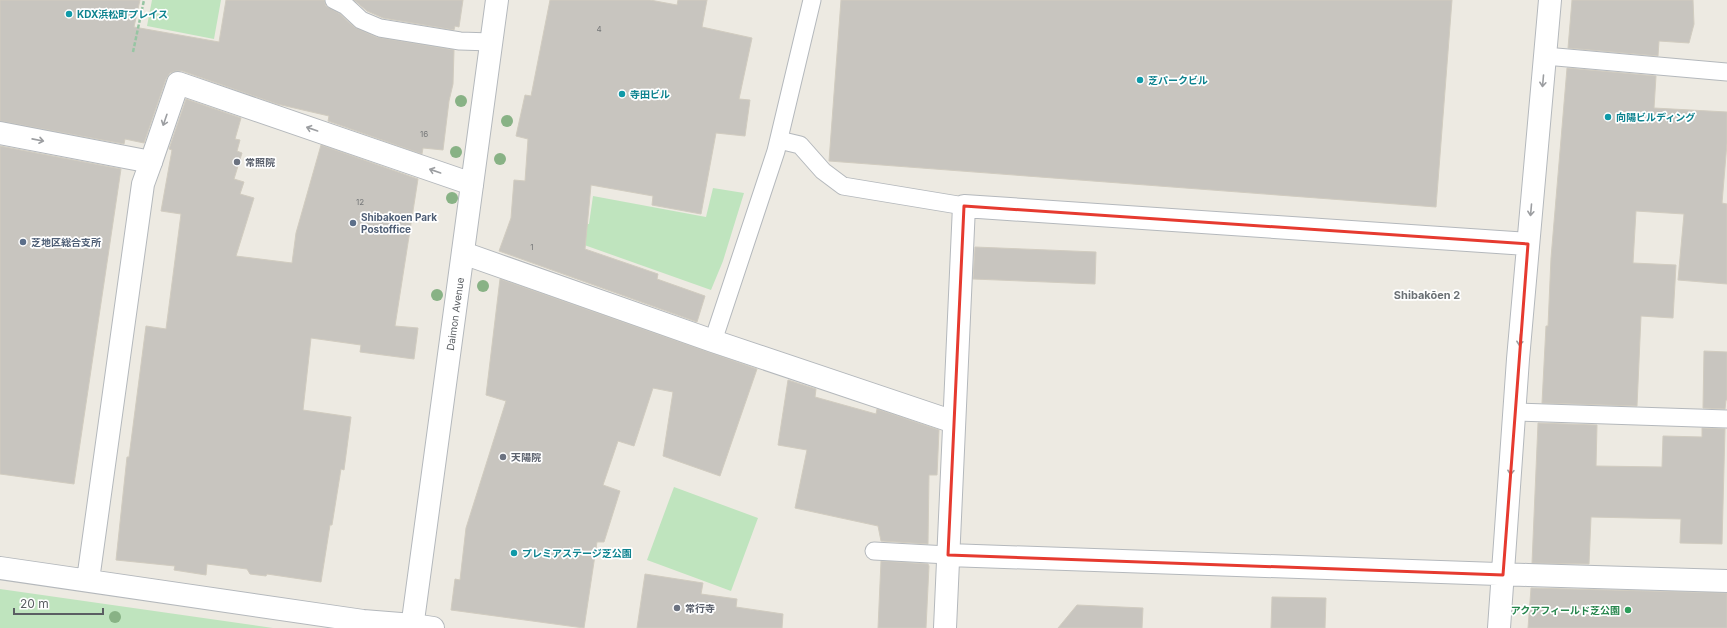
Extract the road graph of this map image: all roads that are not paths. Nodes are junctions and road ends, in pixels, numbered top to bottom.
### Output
1 (334, 0) edge
2 (497, 0) edge
3 (812, 0) edge
4 (1550, 0) edge
5 (491, 42) junction
6 (1545, 56) junction
7 (1727, 72) edge
8 (0, 133) edge
9 (779, 140) junction
10 (151, 162) junction
11 (472, 184) junction
12 (964, 206) junction
13 (1528, 244) junction
14 (463, 253) junction
15 (713, 341) junction
16 (1515, 412) junction
17 (1727, 419) edge
18 (954, 422) junction
19 (874, 551) dead end
20 (948, 555) junction
21 (0, 568) edge
22 (1503, 574) junction
23 (88, 580) junction
24 (1727, 581) edge
25 (419, 627) edge
26 (945, 628) edge
27 (1499, 628) edge

1 - 5 lane
2 - 5 street, Daimon Avenue
3 - 9 lane
4 - 6 street
5 - 11 street, Daimon Avenue
6 - 7 lane
6 -> 13 street
8 -> 10 street
9 - 12 lane
9 - 15 lane
11 -> 10 street
10 - 23 street
11 - 14 street, Daimon Avenue
12 - 13 street
12 - 18 street
13 -> 16 street
14 - 15 street
14 - 25 street, Daimon Avenue
15 - 18 street
16 - 17 lane
16 -> 22 street
18 - 20 street
19 - 20 lane
20 - 22 street
20 - 26 street
21 - 23 street
22 - 24 street
22 - 27 street
23 - 25 street

